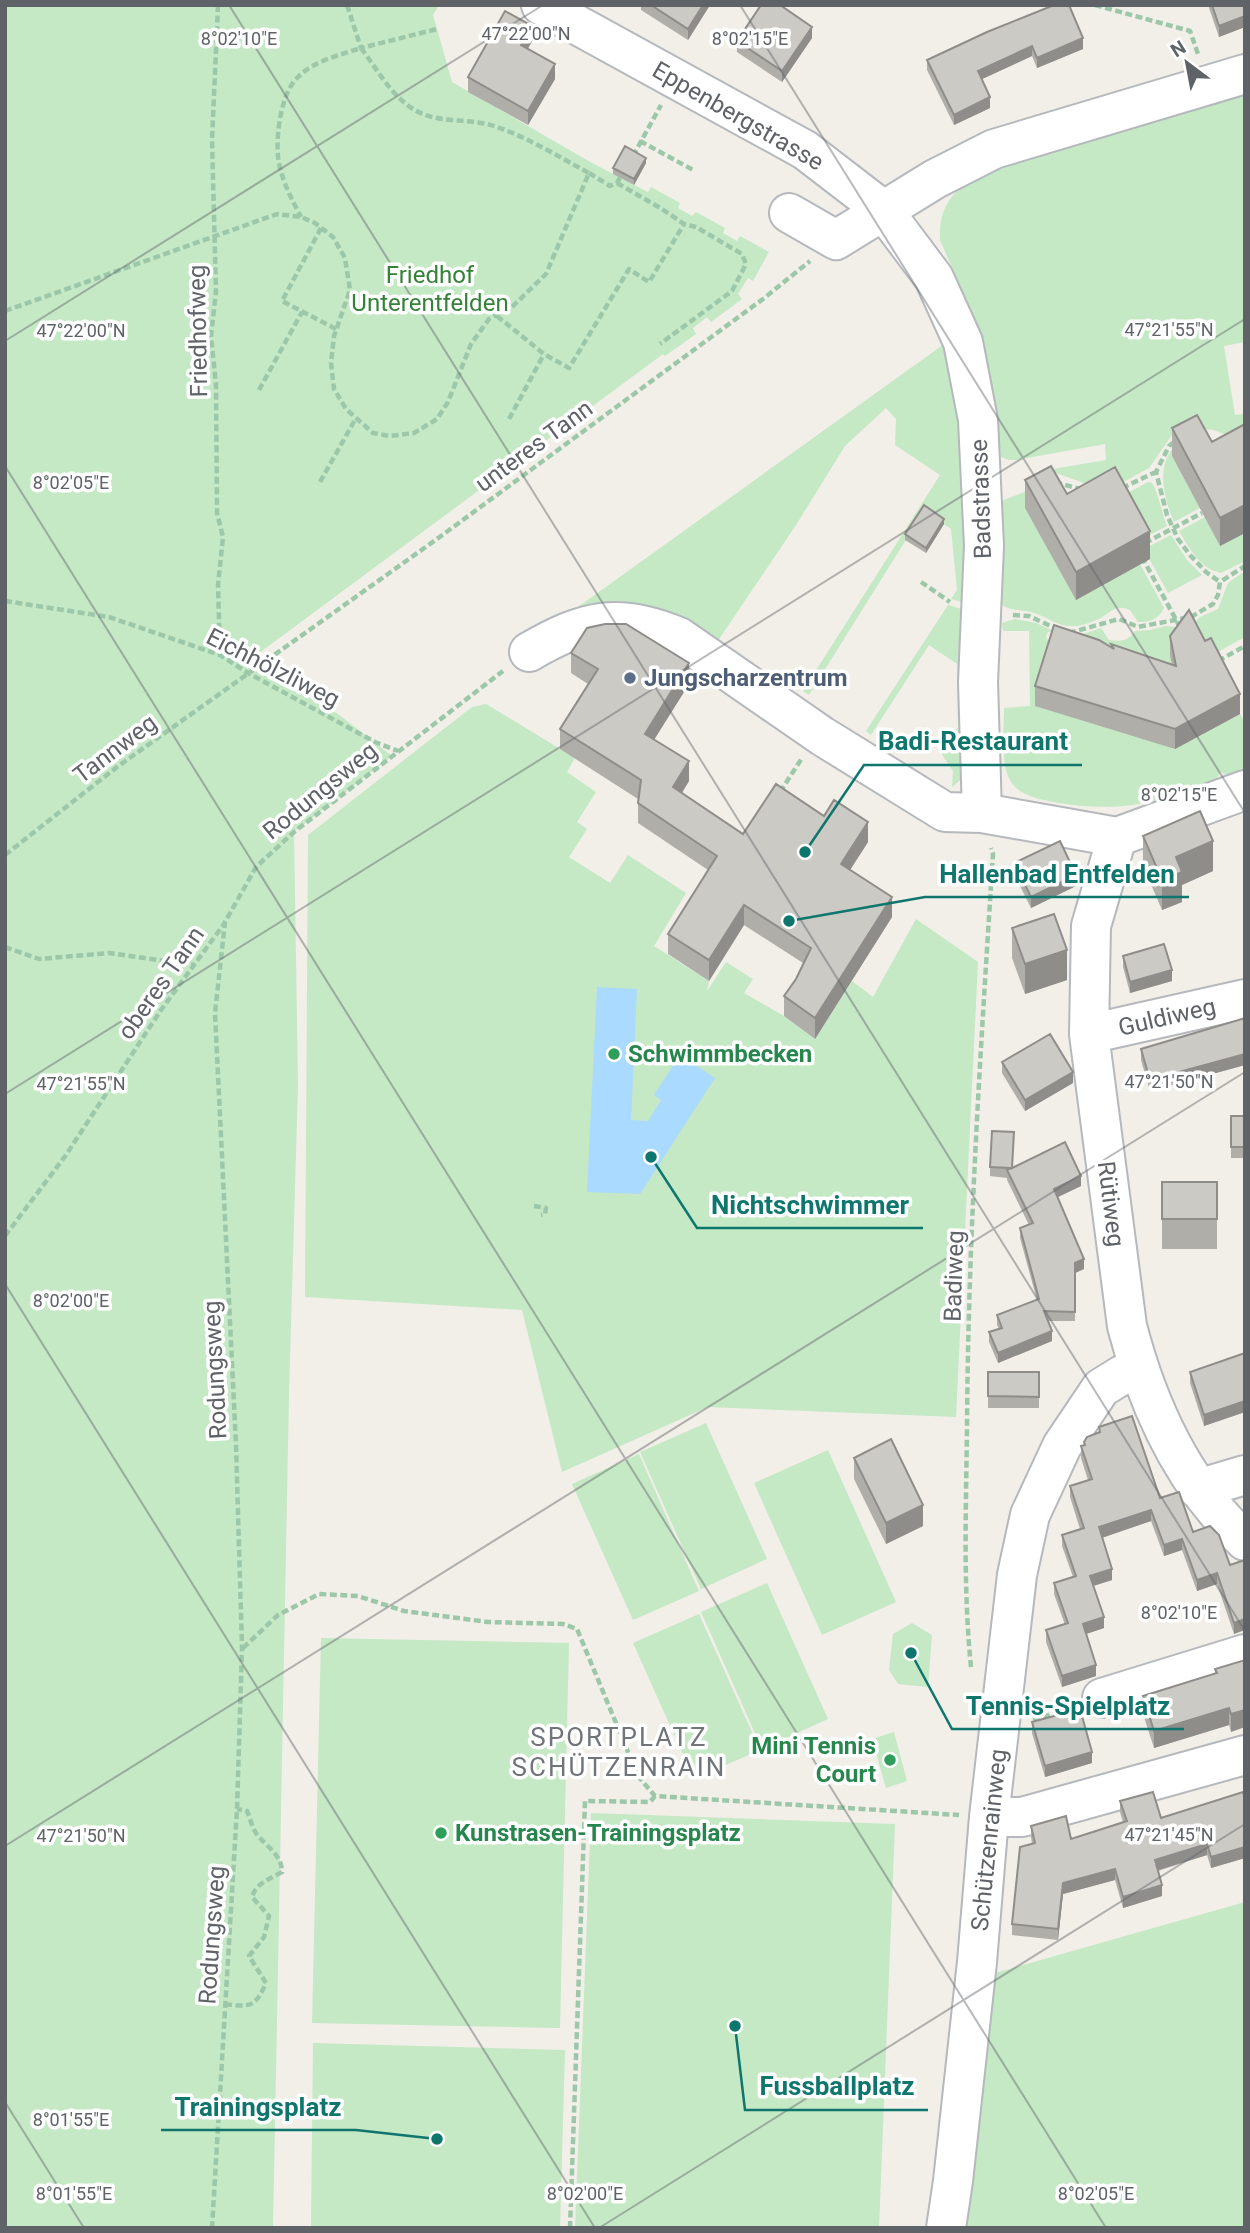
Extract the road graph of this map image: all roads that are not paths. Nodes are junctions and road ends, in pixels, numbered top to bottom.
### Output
1 (566, 11) edge
2 (1227, 79) edge
3 (883, 210) junction
4 (789, 213) dead end
5 (529, 652) road end
6 (1245, 790) edge
7 (982, 813) junction
8 (1118, 836) junction
9 (1245, 999) edge
10 (1089, 1034) junction
11 (1138, 1369) junction
12 (1245, 1475) edge
13 (1198, 1489) junction
14 (1245, 1541) edge
15 (1245, 1654) edge
16 (1102, 1698) road end
17 (1245, 1755) edge
18 (989, 1816) junction
19 (946, 2228) edge

1 - 3 street, Eppenbergstrasse
2 - 3 street
3 - 4 street
3 - 7 street, Badstrasse
5 - 7 street
6 - 8 street
7 - 8 street
8 - 10 street, Rütiweg
9 - 10 street, Guldiweg
10 - 11 street, Rütiweg
11 - 13 street, Rütiweg
11 - 18 street, Schützenrainweg
12 - 13 street
13 - 14 street, Rütiweg
15 - 16 street
17 - 18 street
18 - 19 street, Schützenrainweg

